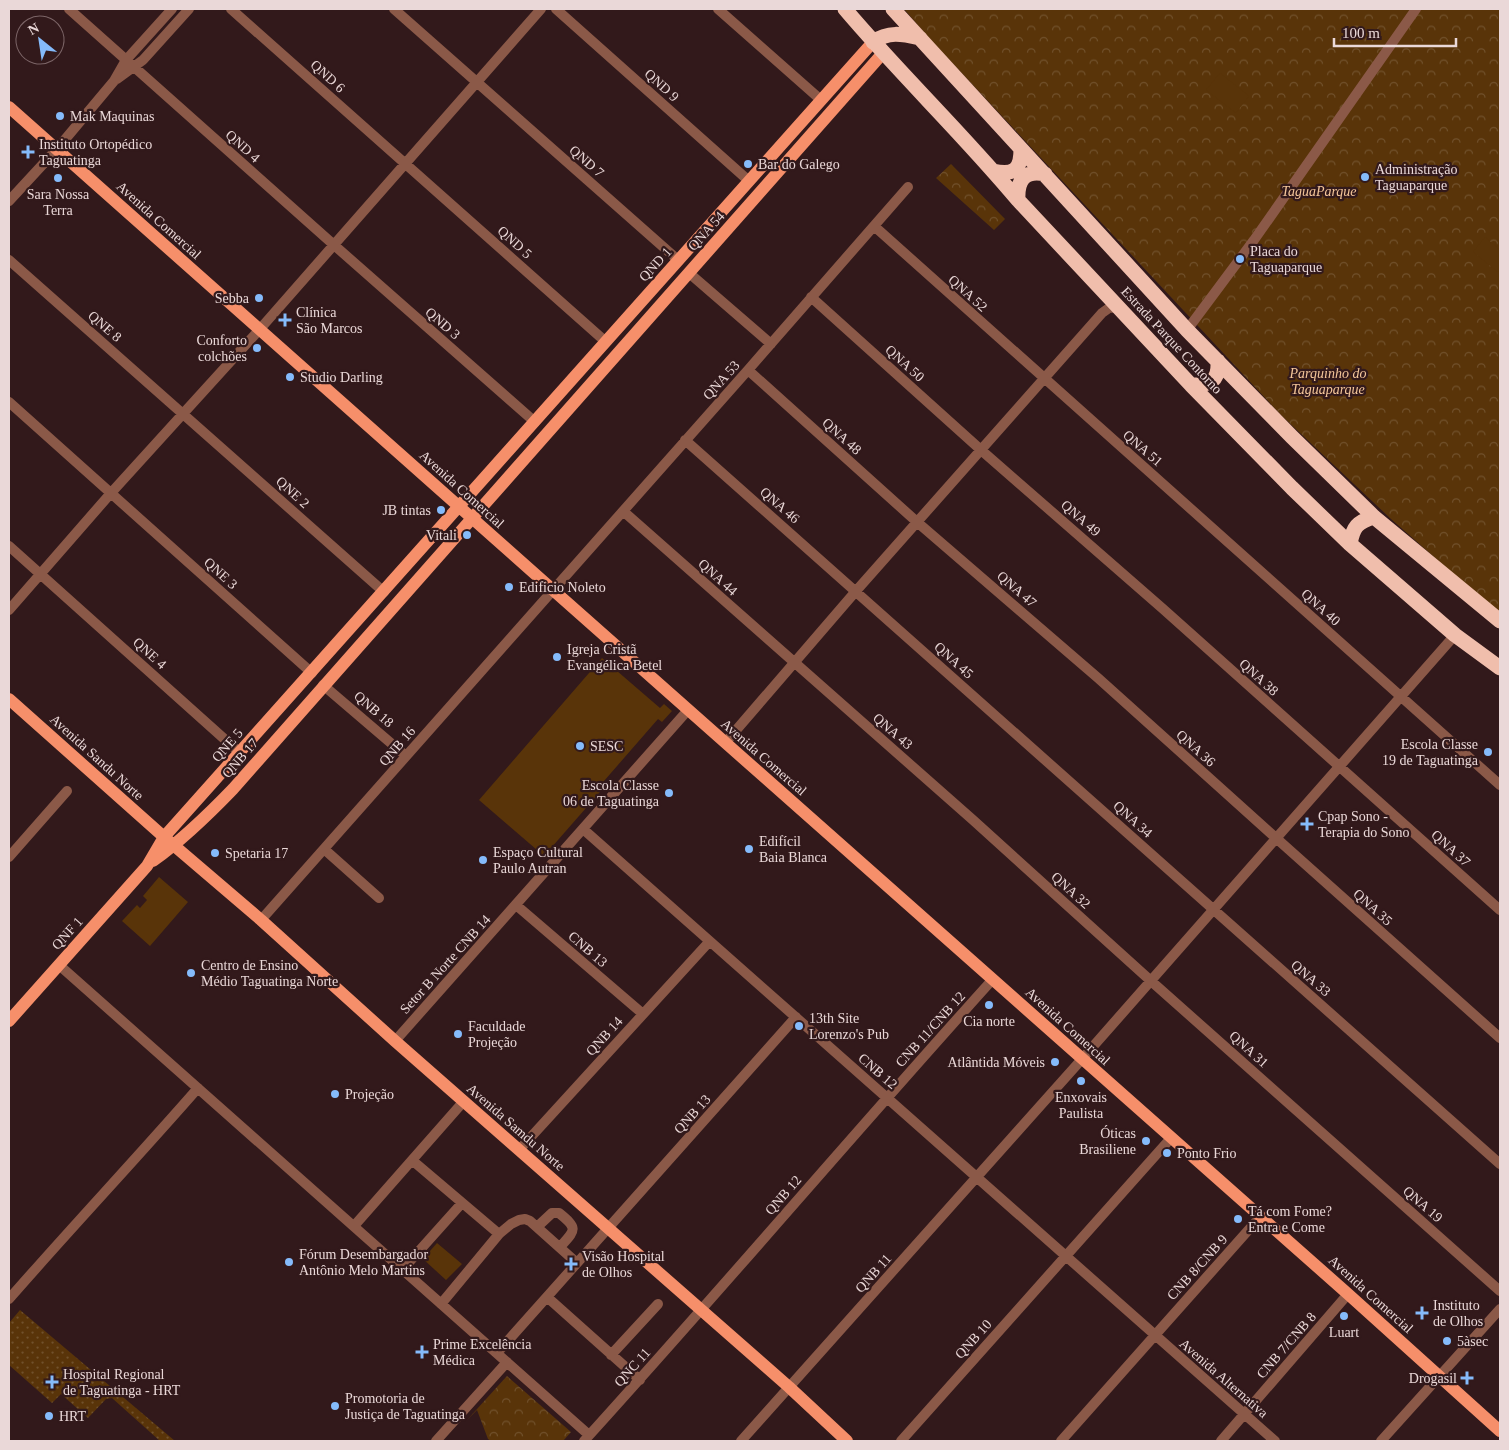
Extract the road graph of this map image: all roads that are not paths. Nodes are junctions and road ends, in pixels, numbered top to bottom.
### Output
1 (69, 9) edge
2 (172, 9) edge
3 (189, 9) edge
4 (232, 9) edge
5 (394, 9) edge
6 (541, 9) edge
7 (556, 9) edge
8 (718, 9) edge
9 (845, 9) edge
10 (893, 9) edge
11 (1416, 9) edge
12 (920, 38) junction
13 (878, 47) junction
14 (126, 60) junction
15 (135, 67) junction
16 (843, 76) junction
17 (114, 81) junction
18 (477, 82) junction
19 (854, 87) junction
20 (821, 100) junction
21 (9, 106) edge
22 (56, 149) junction
23 (1021, 149) junction
24 (406, 163) junction
25 (993, 171) junction
26 (1045, 174) junction
27 (749, 181) junction
28 (908, 187) dead end
29 (1018, 200) junction
30 (9, 201) edge
31 (874, 226) junction
32 (334, 245) junction
33 (9, 260) edge
34 (678, 260) junction
35 (689, 273) junction
36 (649, 293) junction
37 (1106, 294) junction
38 (810, 297) junction
39 (661, 304) junction
40 (1119, 307) junction
41 (636, 308) junction
42 (1102, 313) junction
43 (648, 320) junction
44 (260, 329) junction
45 (1187, 330) junction
46 (606, 342) junction
47 (771, 344) junction
48 (1218, 361) junction
49 (748, 370) junction
50 (1044, 380) junction
51 (1191, 384) junction
52 (9, 402) edge
53 (183, 413) junction
54 (535, 422) junction
55 (685, 440) junction
56 (981, 450) junction
57 (503, 457) junction
58 (516, 469) junction
59 (111, 493) junction
60 (459, 507) junction
61 (623, 511) junction
62 (1374, 517) junction
63 (473, 518) junction
64 (917, 522) junction
65 (1223, 537) joint
66 (1350, 544) junction
67 (9, 546) edge
68 (41, 574) junction
69 (387, 588) junction
70 (553, 590) junction
71 (856, 591) junction
72 (403, 596) junction
73 (1162, 608) joint
74 (9, 610) edge
75 (1500, 621) edge
76 (1455, 635) junction
77 (795, 663) junction
78 (1500, 668) edge
79 (312, 673) junction
80 (1098, 678) joint
81 (323, 685) junction
82 (1401, 696) junction
83 (9, 699) edge
84 (688, 710) junction
85 (725, 743) junction
86 (1034, 749) joint
87 (240, 752) junction
88 (406, 756) junction
89 (1339, 767) junction
90 (219, 777) junction
91 (1500, 786) edge
92 (232, 789) junction
93 (68, 791) dead end
94 (202, 796) junction
95 (214, 809) junction
96 (973, 820) joint
97 (583, 829) junction
98 (164, 837) junction
99 (1276, 838) junction
100 (175, 846) junction
101 (324, 849) junction
102 (9, 857) edge
103 (147, 866) junction
104 (379, 898) dead end
105 (516, 905) junction
106 (1213, 910) junction
107 (1500, 910) edge
108 (261, 920) junction
109 (710, 942) junction
110 (59, 964) junction
111 (993, 979) junction
112 (1151, 981) junction
113 (643, 1014) junction
114 (796, 1017) junction
115 (9, 1020) edge
116 (1500, 1038) edge
117 (395, 1041) junction
118 (1082, 1059) junction
119 (198, 1088) junction
120 (887, 1097) junction
121 (464, 1101) junction
122 (1171, 1138) junction
123 (1328, 1138) joint
124 (520, 1150) junction
125 (413, 1161) junction
126 (1500, 1164) edge
127 (977, 1176) junction
128 (462, 1203) junction
129 (1260, 1217) junction
130 (534, 1224) junction
131 (354, 1226) junction
132 (608, 1229) junction
133 (500, 1234) junction
134 (560, 1247) junction
135 (1066, 1256) junction
136 (577, 1263) junction
137 (402, 1270) junction
138 (1500, 1291) edge
139 (1348, 1294) junction
140 (547, 1297) junction
141 (9, 1299) edge
142 (441, 1304) junction
143 (658, 1304) dead end
144 (1500, 1308) edge
145 (700, 1310) junction
146 (1154, 1335) junction
147 (497, 1353) junction
148 (612, 1355) junction
149 (507, 1362) junction
150 (1440, 1377) junction
151 (640, 1380) junction
152 (789, 1387) junction
153 (1244, 1414) junction
154 (1500, 1431) edge
155 (586, 1438) edge
156 (436, 1441) edge
157 (741, 1441) edge
158 (847, 1441) edge
159 (901, 1441) edge
160 (1061, 1441) edge
161 (1221, 1441) edge
162 (1275, 1441) edge
163 (1381, 1441) edge

1 - 14 street, QND 4
2 - 14 street
3 - 15 street
4 - 24 street, QND 6
5 - 18 street, QND 7
6 - 18 street
7 - 27 street, QND 9
8 - 20 street
9 - 13 highway, Estrada Parque Contorno
10 - 12 highway, Estrada Parque Contorno
11 - 45 street
12 - 13 highway
12 - 23 highway, Estrada Parque Contorno
13 - 16 main road, QND 1
13 - 19 main road, QNA 54
13 - 25 highway, Estrada Parque Contorno
14 - 15 street, QND 4
14 - 17 street
15 - 17 street
15 - 32 street, QND 4
16 - 19 main road
16 - 20 main road, QND 1
17 - 22 street
18 - 24 street
18 - 34 street, QND 7
19 - 35 main road, QNA 54
20 - 27 main road, QND 1
21 - 22 main road, Avenida Comercial
22 - 30 street
22 - 44 main road, Avenida Comercial
23 - 25 highway
23 - 26 highway, Estrada Parque Contorno
24 - 32 street
24 - 46 street, QND 5
25 - 29 highway, Estrada Parque Contorno
26 - 29 highway
26 - 45 highway, Estrada Parque Contorno
27 - 34 main road, QND 1
28 - 31 street, QNA 53
29 - 37 highway, Estrada Parque Contorno
31 - 38 street, QNA 53
31 - 50 street, QNA 52
32 - 44 street
32 - 54 street, QND 3
33 - 53 street, QNE 8
34 - 36 main road, QND 1
35 - 39 main road, QNA 54
35 - 47 street
36 - 39 main road
36 - 41 main road, QND 1
37 - 40 highway, Estrada Parque Contorno
37 - 42 street
38 - 47 street, QNA 53
38 - 56 street, QNA 50
39 - 43 main road, QNA 54
40 - 42 street
40 - 51 highway, Estrada Parque Contorno
41 - 43 main road
41 - 46 main road, QND 1
42 - 50 street
43 - 58 main road, QNA 54
44 - 53 street
44 - 60 main road, Avenida Comercial
45 - 48 highway, Estrada Parque Contorno
46 - 54 main road, QND 1
47 - 49 street, QNA 53
48 - 51 highway
48 - 62 highway, Estrada Parque Contorno
49 - 55 street, QNA 53
49 - 64 street, QNA 48
50 - 56 street
50 - 65 street, QNA 51
51 - 66 highway, Estrada Parque Contorno
52 - 59 street, QNE 3
53 - 59 street
53 - 69 street, QNE 2
54 - 57 main road, QND 1
55 - 61 street, QNA 53
55 - 71 street, QNA 46
56 - 64 street
56 - 73 street, QNA 49
57 - 58 main road
57 - 60 main road, QND 1
58 - 63 main road, QNA 54
59 - 68 street
59 - 79 street, QNE 3
60 - 63 main road, Avenida Comercial
60 - 69 main road, QND 1
61 - 70 street, QNA 53
61 - 77 street, QNA 44
62 - 66 highway
62 - 75 highway, Estrada Parque Contorno
63 - 70 main road, Avenida Comercial
63 - 72 main road
64 - 71 street
64 - 80 street, QNA 47
65 - 82 street, QNA 40
66 - 76 highway, Estrada Parque Contorno
67 - 68 street, QNE 4
68 - 74 street
68 - 87 street, QNE 4
69 - 72 main road
69 - 79 main road, QNE 5
70 - 84 main road, Avenida Comercial
70 - 88 street, QNB 16
71 - 77 street
71 - 86 street, QNA 45
72 - 81 main road, QNB 17
73 - 89 street, QNA 38
76 - 78 highway, Estrada Parque Contorno
76 - 82 street, QNB 11
77 - 85 street
77 - 96 street, QNA 43
79 - 87 main road, QNE 5
80 - 99 street, QNA 36
81 - 88 street, QNB 18
81 - 92 main road, QNB 17
82 - 89 street, QNB 11
82 - 91 street, QNA 40
83 - 98 main road, Avenida Sandu Norte
84 - 85 main road, Avenida Comercial
84 - 97 street, Setor B Norte CNB 14
85 - 111 main road, Avenida Comercial
86 - 106 street, QNA 34
87 - 90 main road, QNE 5
88 - 101 street, QNB 16
89 - 99 street, QNB 11
89 - 107 street, QNA 37
90 - 92 main road
90 - 94 main road, QNE 5
92 - 95 main road, QNB 17
93 - 102 street
94 - 95 main road
94 - 98 main road, QNE 5
95 - 100 main road, QNB 17
96 - 112 street, QNA 32
97 - 105 street, Setor B Norte CNB 14
97 - 109 street, CNB 12
98 - 100 main road, Avenida Samdu Norte
98 - 103 main road, QNF 1
99 - 106 street, QNB 11
99 - 116 street, QNA 35
100 - 103 main road, QNF 1
100 - 108 main road, Avenida Samdu Norte
101 - 104 street
101 - 108 street, QNB 16
103 - 110 main road, QNF 1
105 - 113 street, CNB 13
105 - 117 street, Setor B Norte CNB 14
106 - 112 street, QNB 11
106 - 126 street, QNA 33
108 - 117 main road, Avenida Samdu Norte
109 - 113 street, QNB 14
109 - 114 street, CNB 12
110 - 115 main road, QNF 1
110 - 119 street
111 - 118 main road, Avenida Comercial
111 - 120 street, CNB 11/CNB 12
112 - 118 street, QNB 11
112 - 123 street, QNA 31
113 - 124 street, QNB 14
114 - 120 street, CNB 12
114 - 132 street, QNB 13
117 - 121 main road, Avenida Samdu Norte
118 - 122 main road, Avenida Comercial
118 - 127 street, QNB 11
119 - 131 street
119 - 141 street
120 - 127 street, CNB 12
120 - 145 street, QNB 12
121 - 124 main road, Avenida Samdu Norte
121 - 125 street
122 - 129 main road, Avenida Comercial
122 - 135 street, QNB 10
123 - 138 street, QNA 19
124 - 132 main road, Avenida Samdu Norte
125 - 128 street
125 - 131 street
127 - 135 street, CNB 12
127 - 152 street, QNB 11
128 - 133 street
128 - 137 street
129 - 139 main road, Avenida Comercial
129 - 146 street, CNB 8/CNB 9
130 - 133 street
130 - 134 street
130 - 134 street
131 - 137 street
132 - 136 street, QNB 13
132 - 145 main road, Avenida Samdu Norte
133 - 142 street
134 - 136 street
135 - 146 street, CNB 12
135 - 159 street, QNB 10
136 - 140 street, QNB 13
137 - 142 street
139 - 150 main road, Avenida Comercial
139 - 153 street, CNB 7/CNB 8
140 - 147 street, QNB 13
140 - 148 street
142 - 147 street
143 - 148 street
144 - 150 street
145 - 151 street, QNC 11
145 - 152 main road, Avenida Samdu Norte
146 - 153 street, Avenida Alternativa
146 - 160 street, CNB 8/CNB 9
147 - 149 street
148 - 151 street
149 - 155 street
149 - 156 street
150 - 154 main road, Avenida Comercial
150 - 163 street
151 - 155 street, QNC 11
152 - 157 street, QNB 11
152 - 158 main road, Avenida Samdu Norte
153 - 161 street, CNB 7/CNB 8
153 - 162 street, Avenida Alternativa

